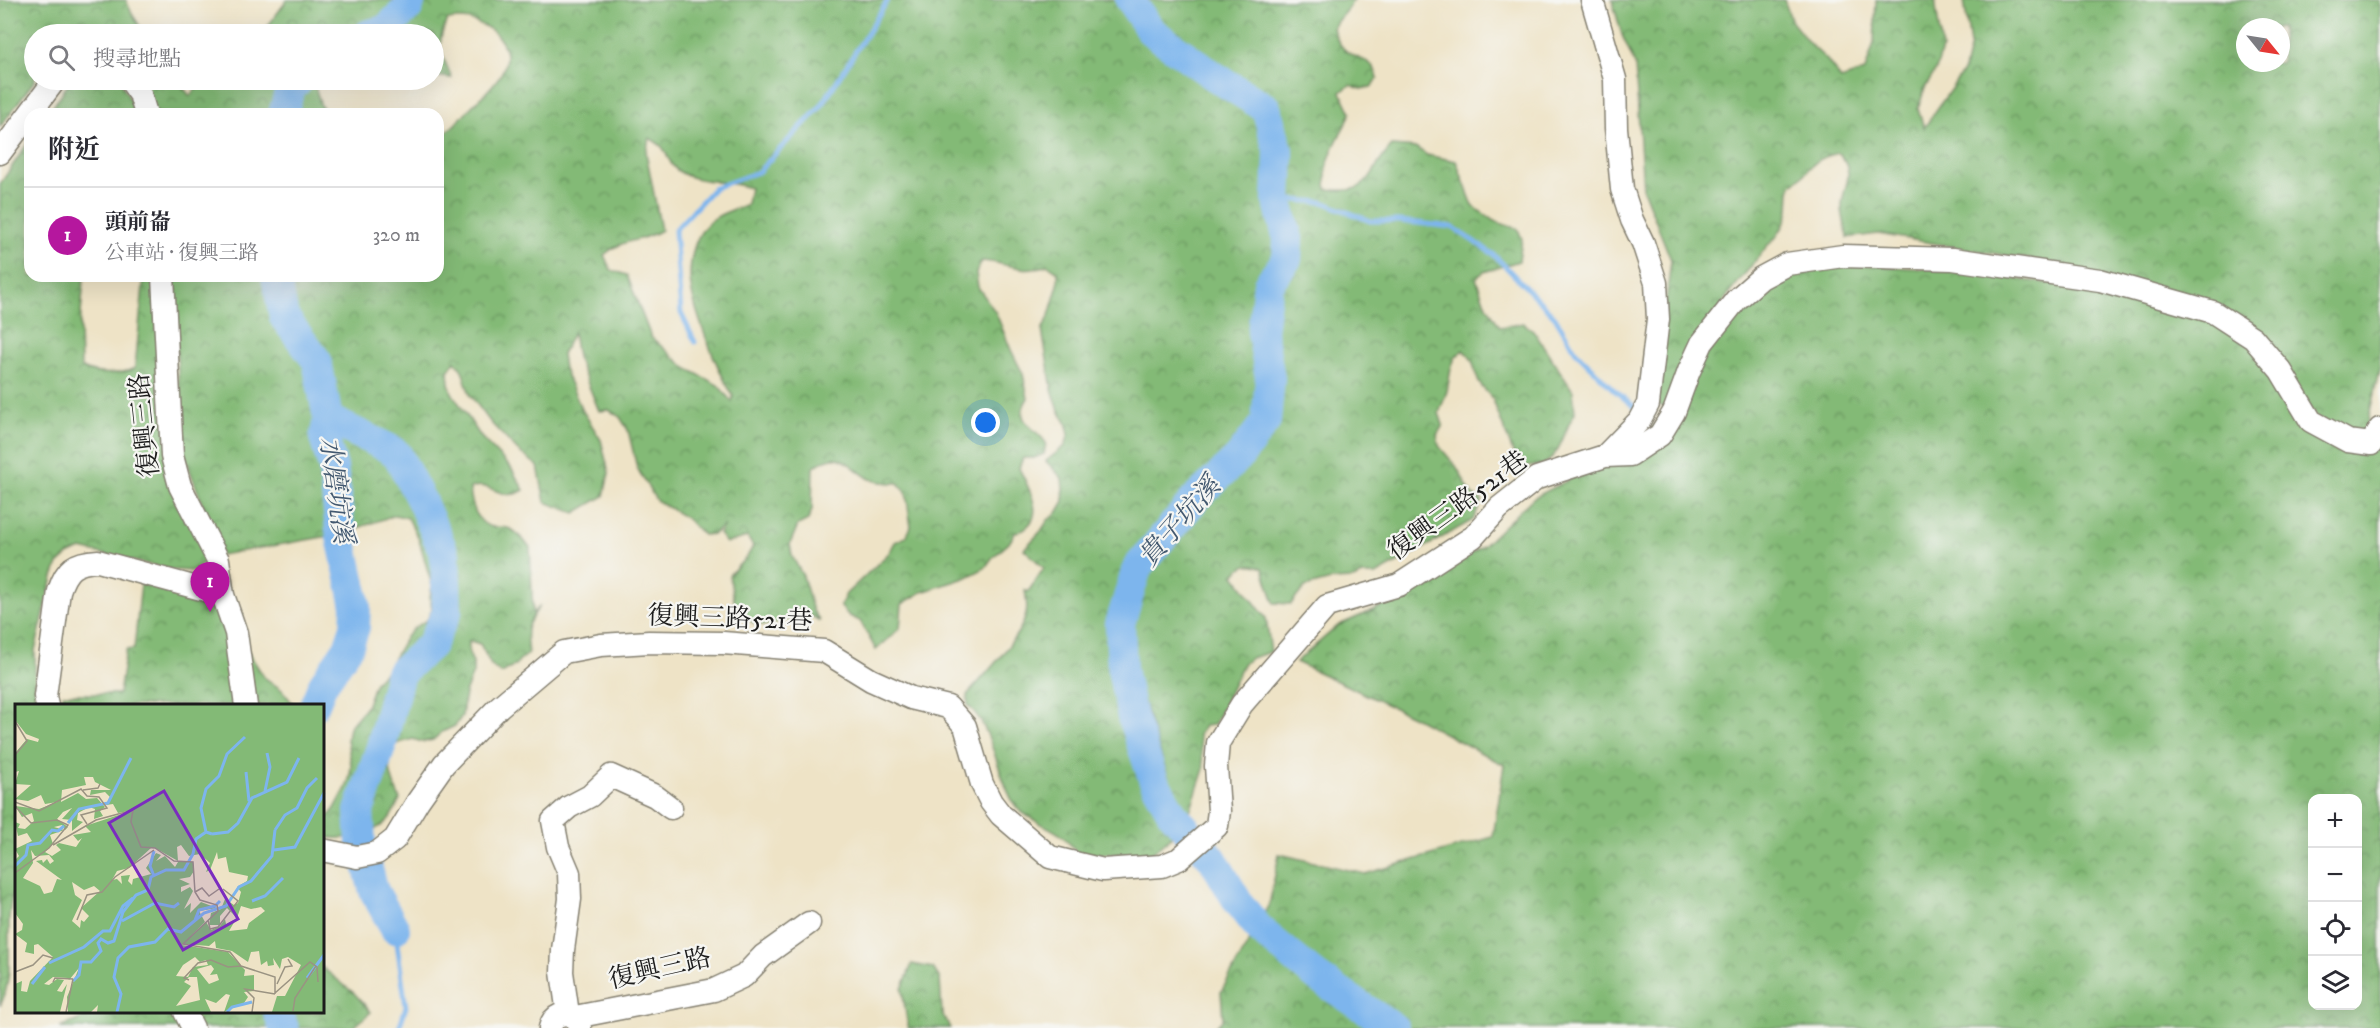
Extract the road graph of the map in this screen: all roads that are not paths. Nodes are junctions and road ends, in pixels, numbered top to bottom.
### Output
1 (1592, 0) edge
2 (47, 90) edge
3 (137, 90) edge
4 (34, 108) edge
5 (144, 108) edge
6 (24, 121) edge
7 (0, 153) edge
8 (163, 282) edge
9 (2380, 429) edge
10 (1605, 456) junction
11 (223, 595) junction
12 (47, 704) edge
13 (246, 704) edge
14 (671, 808) dead end
15 (324, 850) edge
16 (809, 923) dead end
17 (186, 1013) edge
18 (574, 1020) edge
19 (192, 1028) edge
20 (550, 1028) edge

1 - 10 street, 復興三路521巷
2 - 4 street
3 - 5 street
6 - 7 street
8 - 11 street, 復興三路
9 - 10 street, 復興三路521巷
10 - 15 street, 復興三路521巷
11 - 12 street
11 - 13 street, 復興三路
14 - 18 street
16 - 18 street, 復興三路
17 - 19 street
18 - 20 street, 復興三路

